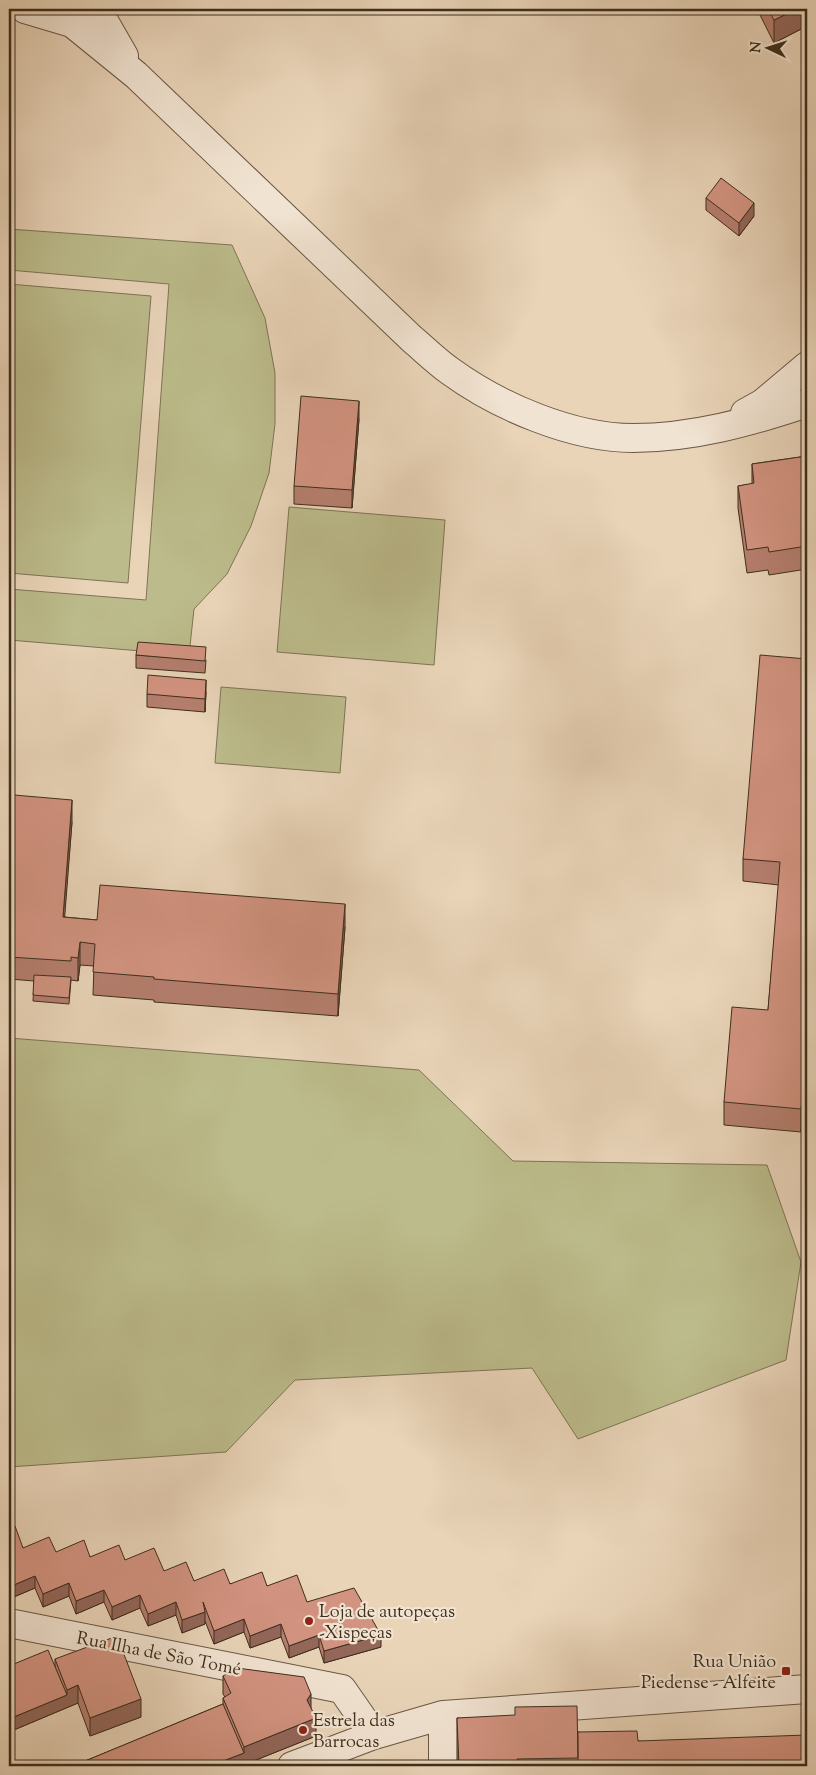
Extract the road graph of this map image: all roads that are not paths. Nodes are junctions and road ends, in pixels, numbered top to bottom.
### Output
1 (25, 9) edge
2 (96, 9) edge
3 (65, 16) edge
4 (136, 75) junction
5 (807, 366) edge
6 (807, 403) edge
7 (702, 432) junction
8 (14, 1627) edge
9 (807, 1689) edge
10 (443, 1715) junction
11 (374, 1735) junction
12 (292, 1766) edge
13 (444, 1766) edge

1 - 3 street
2 - 4 street
3 - 4 street
4 - 7 street
5 - 7 street
6 - 7 street
8 - 11 street, Rua Ilha de São Tomé
9 - 10 street
10 - 11 street
10 - 13 street
11 - 12 street

